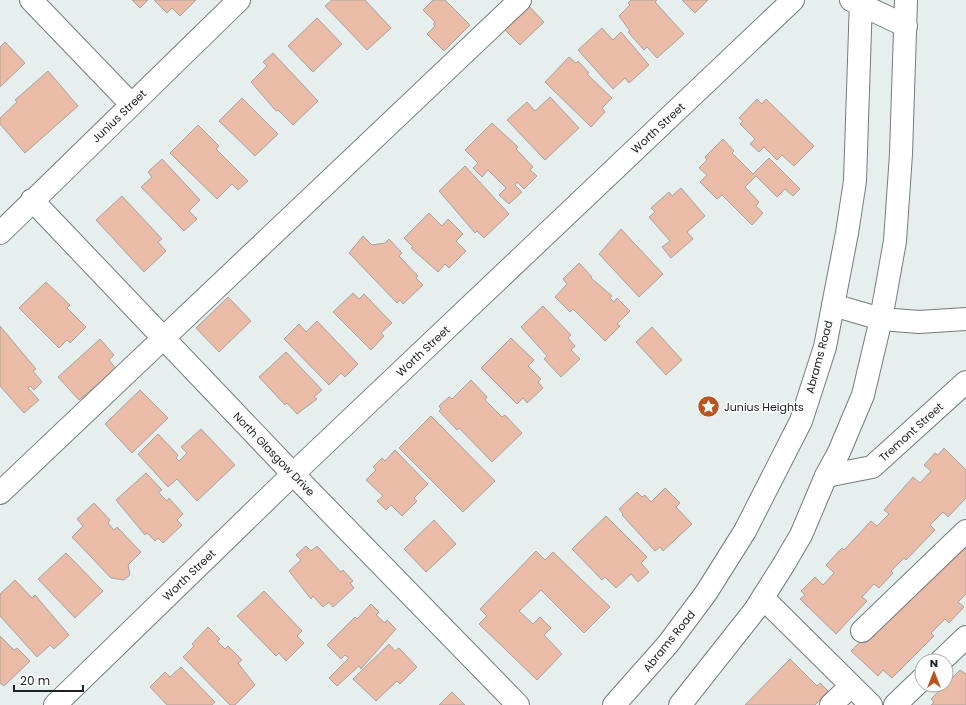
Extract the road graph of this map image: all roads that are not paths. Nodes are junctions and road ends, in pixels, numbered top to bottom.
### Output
1 (31, 0) edge
2 (239, 0) edge
3 (520, 0) edge
4 (793, 0) edge
5 (906, 0) edge
6 (858, 1) edge
7 (906, 26) junction
8 (131, 104) junction
9 (32, 200) junction
10 (2, 228) edge
11 (833, 305) junction
12 (881, 319) junction
13 (966, 319) edge
14 (163, 337) junction
15 (966, 382) edge
16 (293, 474) junction
17 (826, 476) junction
18 (0, 493) edge
19 (966, 531) edge
20 (763, 598) junction
21 (862, 631) dead end
22 (966, 637) edge
23 (949, 653) edge
24 (851, 686) junction
25 (914, 687) edge
26 (55, 705) edge
27 (518, 705) edge
28 (614, 705) edge
29 (680, 705) edge
30 (831, 705) edge
31 (870, 705) edge
32 (895, 705) edge

1 - 8 street
2 - 8 street, Junius Street
3 - 14 street
4 - 16 street, Worth Street
5 - 7 street
6 - 7 street
6 - 11 street, Abrams Road
7 - 12 street
8 - 9 street, Junius Street
9 - 10 street, Junius Street
9 - 14 street, North Glasgow Drive
11 - 12 street
11 - 28 street, Abrams Road
12 - 13 street
12 - 17 street
14 - 16 street, North Glasgow Drive
14 - 18 street
15 - 17 street, Tremont Street
16 - 26 street, Worth Street
16 - 27 street, North Glasgow Drive
17 - 20 street
19 - 21 street
20 - 24 street
20 - 29 street
22 - 23 street
24 - 30 street
24 - 31 street
25 - 32 street

